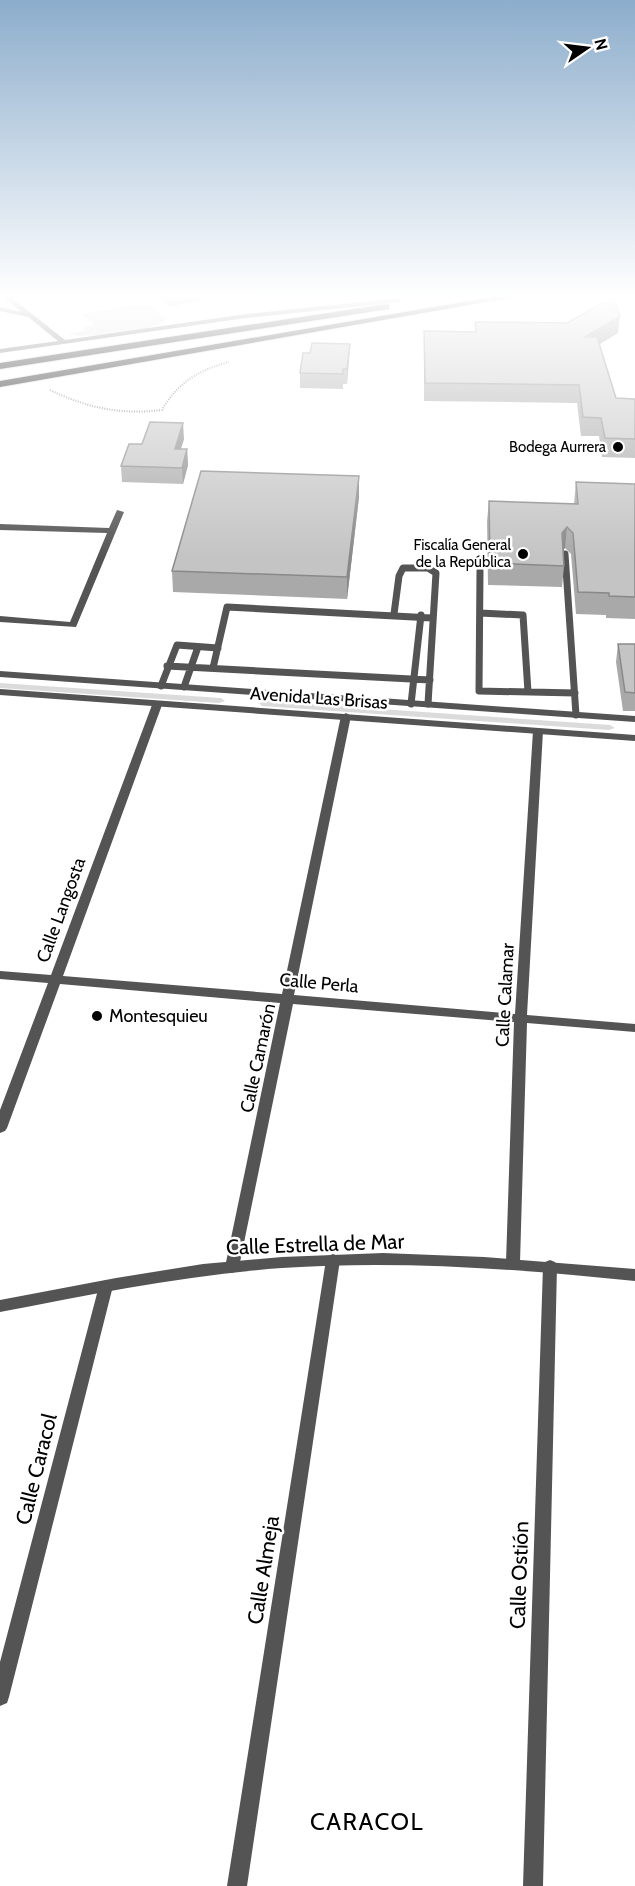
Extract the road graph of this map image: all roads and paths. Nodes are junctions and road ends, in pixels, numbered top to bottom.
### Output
1 (34, 382) edge
2 (183, 382) edge
3 (120, 512) dead end
4 (0, 527) edge
5 (112, 531) junction
6 (565, 554) edge
7 (480, 571) dead end
8 (480, 612) junction
9 (394, 614) junction
10 (421, 615) junction
11 (432, 618) junction
12 (0, 619) edge
13 (418, 636) junction
14 (432, 637) junction
15 (198, 647) junction
16 (218, 648) junction
17 (417, 658) junction
18 (431, 658) junction
19 (167, 666) junction
20 (191, 667) junction
21 (213, 668) junction
22 (0, 674) edge
23 (413, 680) junction
24 (430, 680) junction
25 (161, 686) junction
26 (184, 687) junction
27 (0, 692) edge
28 (251, 692) junction
29 (528, 692) junction
30 (575, 693) junction
31 (411, 704) junction
32 (428, 704) junction
33 (156, 705) junction
34 (245, 709) junction
35 (576, 715) junction
36 (346, 716) junction
37 (635, 719) edge
38 (538, 731) junction
39 (635, 738) edge
40 (0, 975) edge
41 (55, 980) junction
42 (289, 998) junction
43 (521, 1017) junction
44 (635, 1028) edge
45 (0, 1128) edge
46 (333, 1260) junction
47 (513, 1262) junction
48 (232, 1266) junction
49 (550, 1266) junction
50 (635, 1275) edge
51 (106, 1286) junction
52 (0, 1306) edge
53 (0, 1697) edge
54 (237, 1886) edge
55 (533, 1886) edge

1 - 2 path
3 - 5 street
4 - 5 street
5 - 12 street
6 - 30 lane
7 - 8 lane
8 - 29 lane
8 - 29 lane
9 - 10 lane
9 - 11 lane
9 - 16 lane
10 - 11 lane
10 - 13 lane
11 - 14 lane
13 - 14 lane
13 - 17 lane
14 - 18 lane
15 - 16 lane
15 - 19 lane
15 - 20 lane
16 - 21 lane
17 - 18 lane
17 - 23 lane
18 - 24 lane
19 - 20 lane
19 - 25 lane
20 - 21 lane
20 - 26 lane
21 - 23 lane
22 - 25 street, Avenida Las Brisas
23 - 24 lane
23 - 31 lane
24 - 32 lane
25 - 26 street, Avenida Las Brisas
26 - 28 street, Avenida Las Brisas
27 - 33 street, Avenida Las Brisas
28 - 31 street, Avenida Las Brisas
28 - 34 street
29 - 30 lane
30 - 35 lane
31 - 32 street, Avenida Las Brisas
32 - 35 street, Avenida Las Brisas
33 - 34 street, Avenida Las Brisas
33 - 41 street, Calle Langosta
34 - 36 street, Avenida Las Brisas
35 - 37 street, Avenida Las Brisas
36 - 38 street, Avenida Las Brisas
36 - 42 street, Calle Camarón
38 - 39 street, Avenida Las Brisas
38 - 43 street, Calle Calamar
40 - 41 street, Calle Perla
41 - 42 street, Calle Perla
41 - 45 street, Calle Langosta
42 - 43 street, Calle Perla
42 - 48 street, Calle Camarón
43 - 44 street, Calle Perla
43 - 47 street, Calle Calamar
46 - 47 street, Calle Estrella de Mar
46 - 48 street, Calle Estrella de Mar
46 - 54 street, Calle Almeja
47 - 49 street, Calle Estrella de Mar
48 - 51 street, Calle Estrella de Mar
49 - 50 street, Calle Estrella de Mar
49 - 55 street, Calle Ostión
51 - 52 street, Calle Estrella de Mar
51 - 53 street, Calle Caracol

